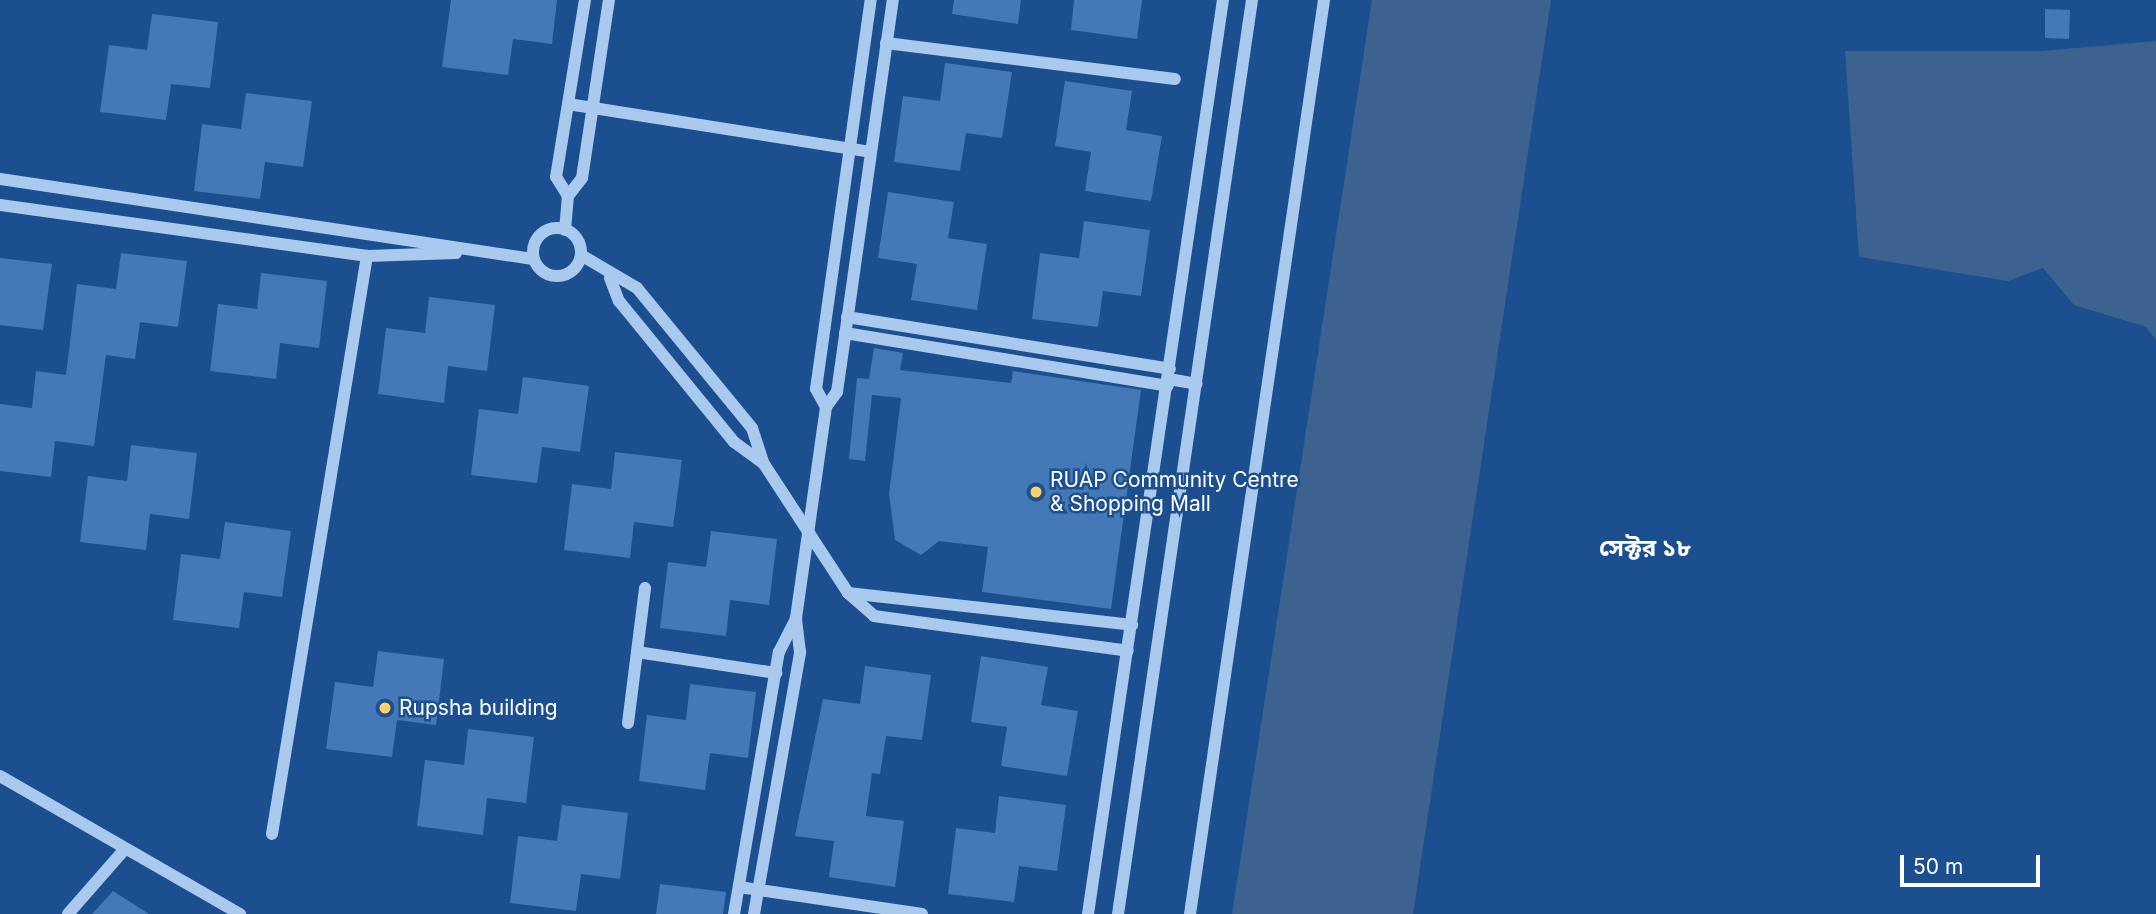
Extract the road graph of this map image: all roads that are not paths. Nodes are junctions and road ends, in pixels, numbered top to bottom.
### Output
1 (585, 0) edge
2 (609, 0) edge
3 (871, 0) edge
4 (893, 0) edge
5 (1223, 0) edge
6 (1252, 0) edge
7 (1325, 0) edge
8 (886, 43) junction
9 (1175, 79) dead end
10 (568, 104) junction
11 (870, 152) junction
12 (0, 179) edge
13 (568, 196) junction
14 (0, 205) edge
15 (565, 230) junction
16 (464, 253) junction
17 (366, 256) junction
18 (581, 256) junction
19 (533, 258) junction
20 (610, 278) junction
21 (847, 317) junction
22 (845, 333) junction
23 (1169, 378) junction
24 (1197, 384) junction
25 (826, 407) junction
26 (764, 464) junction
27 (808, 530) junction
28 (645, 588) dead end
29 (848, 593) junction
30 (796, 618) junction
31 (1132, 625) junction
32 (1128, 651) junction
33 (637, 652) junction
34 (776, 673) junction
35 (628, 723) dead end
36 (0, 776) edge
37 (272, 834) dead end
38 (125, 849) junction
39 (739, 887) junction
40 (758, 890) junction
41 (68, 914) edge
42 (240, 914) edge
43 (734, 914) edge
44 (754, 914) edge
45 (922, 914) edge
46 (1088, 914) edge
47 (1118, 914) edge
48 (1190, 914) edge

1 - 10 street
2 - 13 street
3 - 25 street
4 - 8 street
5 - 23 street
6 - 24 street
7 - 48 street
8 - 9 street
8 - 11 street
10 - 11 street
10 - 13 street
11 - 21 street
12 - 16 street
13 - 15 street
14 - 17 street
15 - 18 street
15 - 19 street
16 - 17 street
16 - 19 street
17 - 37 street
18 - 19 street
18 - 20 street
20 - 26 street
20 - 26 street
21 - 22 street
21 - 23 street
22 - 23 street
22 - 25 street
23 - 24 street
23 - 31 street
24 - 47 street
25 - 27 street
26 - 27 street
27 - 29 street
27 - 30 street
28 - 33 street
29 - 31 street
29 - 32 street
30 - 34 street
30 - 40 street
31 - 32 street
32 - 46 street
33 - 34 street
33 - 35 street
34 - 39 street
36 - 38 street
38 - 41 street
38 - 42 street
39 - 40 street
39 - 43 street
40 - 44 street
40 - 45 street

